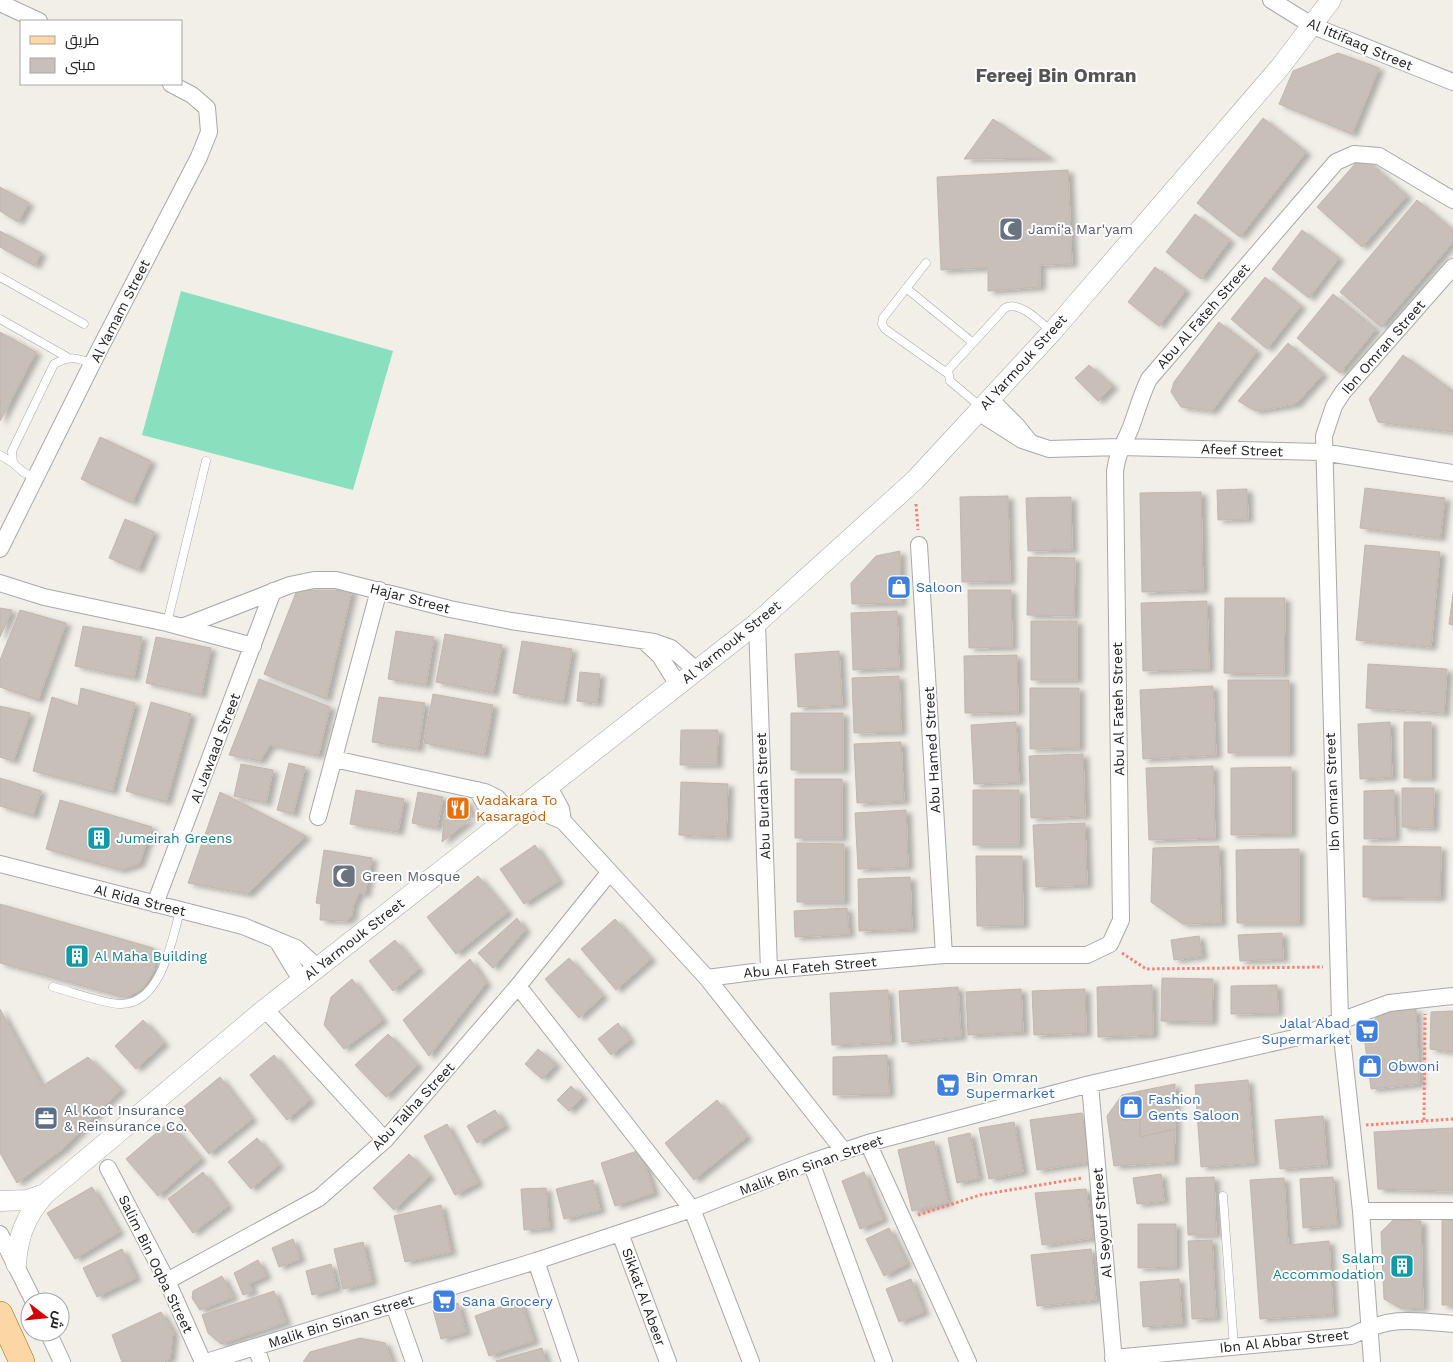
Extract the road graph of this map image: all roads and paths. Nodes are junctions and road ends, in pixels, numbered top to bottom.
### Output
1 (1270, 0) edge
2 (1331, 0) edge
3 (0, 3) edge
4 (37, 20) edge
5 (1313, 26) junction
6 (1453, 82) edge
7 (172, 85) edge
8 (1453, 200) edge
9 (926, 263) dead end
10 (1453, 267) edge
11 (0, 277) edge
12 (906, 288) junction
13 (0, 319) edge
14 (84, 324) dead end
15 (1052, 332) junction
16 (972, 342) junction
17 (67, 357) junction
18 (92, 364) junction
19 (947, 373) junction
20 (983, 406) junction
21 (1120, 446) junction
22 (1322, 452) junction
23 (0, 455) edge
24 (206, 461) dead end
25 (13, 463) junction
26 (1453, 473) edge
27 (36, 478) junction
28 (915, 480) junction
29 (919, 545) joint
30 (0, 549) edge
31 (0, 583) edge
32 (379, 590) junction
33 (273, 591) junction
34 (757, 623) junction
35 (174, 625) junction
36 (644, 641) junction
37 (253, 646) junction
38 (696, 670) junction
39 (678, 685) junction
40 (334, 759) junction
41 (548, 785) junction
42 (532, 798) junction
43 (318, 818) dead end
44 (504, 820) junction
45 (563, 821) junction
46 (0, 864) edge
47 (609, 873) junction
48 (155, 904) junction
49 (180, 911) junction
50 (278, 942) junction
51 (1110, 944) junction
52 (944, 956) junction
53 (1338, 967) junction
54 (318, 968) junction
55 (769, 970) junction
56 (707, 978) junction
57 (302, 980) junction
58 (53, 986) dead end
59 (518, 986) junction
60 (1453, 996) edge
61 (1425, 999) junction
62 (265, 1010) junction
63 (1340, 1019) junction
64 (1090, 1084) junction
65 (1453, 1118) edge
66 (1424, 1120) junction
67 (1352, 1126) junction
68 (385, 1140) junction
69 (868, 1143) junction
70 (843, 1150) junction
71 (811, 1162) junction
72 (108, 1168) dead end
73 (1098, 1176) junction
74 (45, 1194) junction
75 (1223, 1196) dead end
76 (0, 1201) edge
77 (692, 1209) junction
78 (1361, 1211) junction
79 (1453, 1211) edge
80 (903, 1221) junction
81 (620, 1233) junction
82 (0, 1234) edge
83 (536, 1260) junction
84 (16, 1264) junction
85 (167, 1281) junction
86 (29, 1292) edge
87 (394, 1305) junction
88 (0, 1314) edge
89 (1453, 1324) edge
90 (1369, 1328) junction
91 (53, 1342) edge
92 (1234, 1347) junction
93 (258, 1354) edge
94 (1113, 1360) edge
95 (22, 1362) edge
96 (62, 1362) edge
97 (202, 1362) edge
98 (206, 1362) edge
99 (414, 1362) edge
100 (570, 1362) edge
101 (668, 1362) edge
102 (750, 1362) edge
103 (884, 1362) edge
104 (968, 1362) edge
105 (1372, 1362) edge

1 - 5 street, Al Ittifaaq Street
2 - 5 street, Al Yarmouk Street
3 - 4 street
5 - 6 street, Al Ittifaaq Street
5 - 15 street, Al Yarmouk Street
7 - 18 street, Al Yamam Street
8 - 21 street, Abu Al Fateh Street
9 - 12 lane
10 - 22 street, Ibn Omran Street
11 - 14 lane
12 - 16 lane
12 - 19 lane
13 - 17 lane
15 - 16 lane
15 - 20 street, Al Yarmouk Street
16 - 19 lane
17 - 18 lane
17 - 25 lane
18 - 27 street, Al Yamam Street
19 - 20 lane
20 - 21 street, Afeef Street
20 - 28 street, Al Yarmouk Street
21 - 22 street, Afeef Street
21 - 51 street, Abu Al Fateh Street
22 - 26 street, Afeef Street
22 - 53 street, Ibn Omran Street
23 - 25 lane
24 - 35 lane
25 - 27 lane
27 - 30 street, Al Yamam Street
28 - 29 path
28 - 34 street, Al Yarmouk Street
29 - 52 street, Abu Hamed Street
31 - 35 street
32 - 33 street, Hajar Street
32 - 36 street, Hajar Street
32 - 40 street
33 - 35 street, Hajar Street
33 - 37 street, Al Jawaad Street
34 - 38 street, Al Yarmouk Street
34 - 55 street, Abu Burdah Street
35 - 37 street
36 - 38 street, Hajar Street
36 - 39 street
37 - 48 street, Al Jawaad Street
38 - 39 street, Al Yarmouk Street
39 - 41 street, Al Yarmouk Street
40 - 43 street
40 - 44 street
41 - 42 street, Al Yarmouk Street
41 - 45 street
42 - 44 street, Al Yarmouk Street
42 - 45 street
44 - 54 street, Al Yarmouk Street
45 - 47 street
46 - 48 street, Al Rida Street
47 - 56 street
47 - 59 street, Abu Talha Street
48 - 49 street, Al Rida Street
49 - 50 street, Al Rida Street
49 - 58 lane
50 - 54 street, Al Rida Street
50 - 57 street
51 - 52 street, Abu Al Fateh Street
51 - 53 path
52 - 55 street, Abu Al Fateh Street
53 - 63 street, Ibn Omran Street
54 - 57 street, Al Yarmouk Street
55 - 56 street, Abu Al Fateh Street
56 - 70 street
57 - 62 street, Al Yarmouk Street
59 - 68 street, Abu Talha Street
59 - 77 street
60 - 61 street, Malik Bin Sinan Street
61 - 63 street, Malik Bin Sinan Street
61 - 66 path
62 - 68 street
62 - 74 street, Al Yarmouk Street
63 - 64 street, Malik Bin Sinan Street
63 - 67 street, Ibn Omran Street
64 - 69 street, Malik Bin Sinan Street
64 - 73 street, Al Seyouf Street
65 - 66 path
66 - 67 path
67 - 78 street, Ibn Omran Street
68 - 85 street, Abu Talha Street
69 - 70 street, Malik Bin Sinan Street
69 - 80 street
70 - 71 street, Malik Bin Sinan Street
71 - 77 street, Malik Bin Sinan Street
71 - 103 street
72 - 85 street, Salim Bin Oqba Street
73 - 80 path
73 - 94 street, Al Seyouf Street
74 - 76 street, Al Yarmouk Street
74 - 84 street, Al Yarmouk Street
75 - 92 lane
77 - 81 street, Malik Bin Sinan Street
77 - 102 street
78 - 79 street
78 - 90 street, Ibn Omran Street
80 - 104 street
81 - 83 street, Malik Bin Sinan Street
81 - 101 street, Sikkat Al Abeer
82 - 84 street
83 - 87 street, Malik Bin Sinan Street
83 - 100 street
84 - 86 street
85 - 97 street, Salim Bin Oqba Street
87 - 93 street, Malik Bin Sinan Street
87 - 99 street
88 - 95 main road
89 - 90 street, Ibn Al Abbar Street
90 - 92 street, Ibn Al Abbar Street
90 - 105 street, Ibn Omran Street
91 - 96 street
92 - 94 street, Ibn Al Abbar Street
93 - 98 street, Malik Bin Sinan Street

